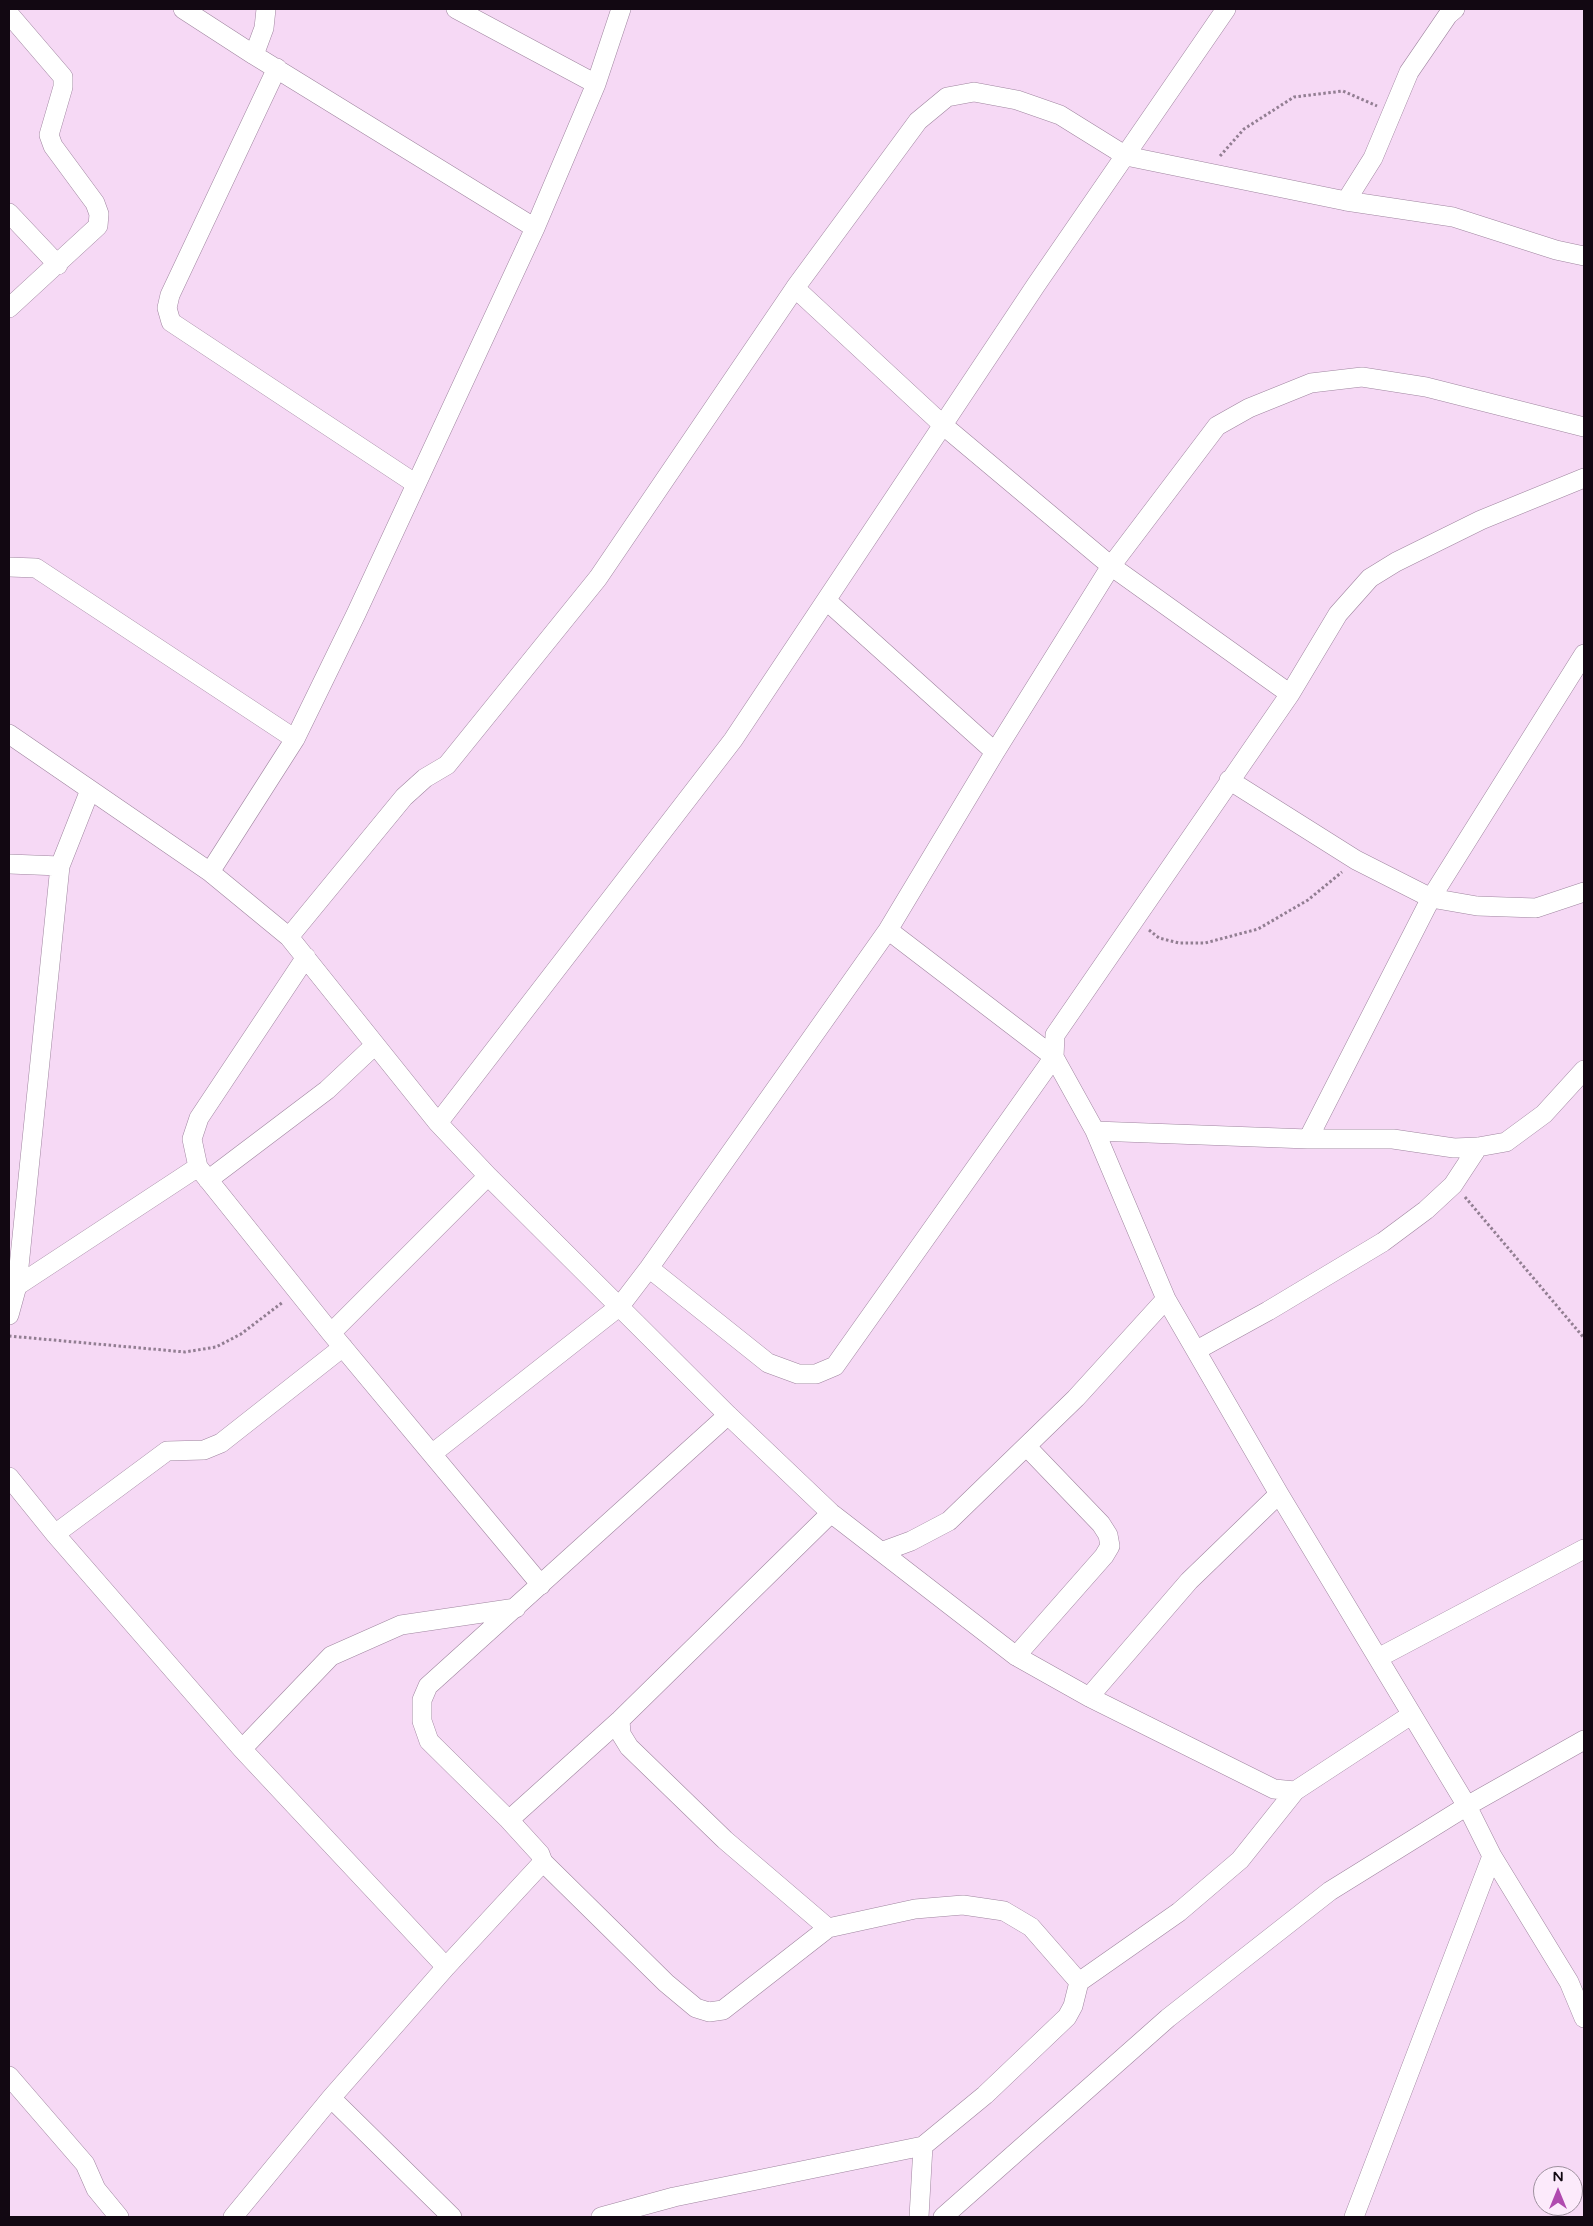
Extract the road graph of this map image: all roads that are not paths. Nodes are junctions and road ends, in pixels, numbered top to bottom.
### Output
1 (183, 9) edge
2 (266, 9) edge
3 (456, 9) edge
4 (621, 9) edge
5 (1226, 9) edge
6 (1455, 9) edge
7 (9, 14) edge
8 (254, 55) junction
9 (277, 68) junction
10 (596, 84) junction
11 (1126, 156) junction
12 (1346, 201) junction
13 (9, 213) edge
14 (535, 228) junction
15 (1584, 256) edge
16 (58, 265) junction
17 (795, 288) junction
18 (9, 308) edge
19 (944, 426) junction
20 (1584, 427) edge
21 (1584, 478) edge
22 (416, 484) junction
23 (1111, 566) junction
24 (9, 567) edge
25 (827, 601) junction
26 (1584, 654) edge
27 (1290, 694) junction
28 (9, 734) edge
29 (295, 740) junction
30 (994, 752) junction
31 (1229, 780) junction
32 (90, 790) junction
33 (9, 864) edge
34 (60, 866) junction
35 (210, 872) junction
36 (1584, 892) edge
37 (1431, 898) junction
38 (888, 930) junction
39 (289, 937) junction
40 (306, 957) junction
41 (375, 1045) junction
42 (1054, 1057) junction
43 (1584, 1070) edge
44 (438, 1123) junction
45 (1095, 1131) junction
46 (1308, 1139) junction
47 (1478, 1146) junction
48 (203, 1174) junction
49 (488, 1176) junction
50 (16, 1215) edge
51 (649, 1268) junction
52 (17, 1286) junction
53 (1166, 1299) junction
54 (620, 1306) junction
55 (9, 1315) edge
56 (331, 1332) junction
57 (343, 1347) junction
58 (1196, 1350) junction
59 (728, 1415) junction
60 (1027, 1446) junction
61 (433, 1453) junction
62 (9, 1478) edge
63 (1279, 1494) junction
64 (831, 1513) junction
65 (55, 1534) junction
66 (1584, 1549) edge
67 (881, 1552) junction
68 (541, 1585) junction
69 (516, 1608) junction
70 (1016, 1656) junction
71 (1378, 1658) junction
72 (1089, 1697) junction
73 (1411, 1715) junction
74 (620, 1720) junction
75 (1584, 1740) edge
76 (242, 1749) junction
77 (1295, 1791) junction
78 (1467, 1806) junction
79 (509, 1820) junction
80 (1492, 1856) junction
81 (543, 1862) junction
82 (828, 1928) junction
83 (446, 1967) junction
84 (1080, 1982) junction
85 (1584, 2018) edge
86 (9, 2076) edge
87 (331, 2098) junction
88 (923, 2146) junction
89 (242, 2214) edge
90 (119, 2217) edge
91 (452, 2217) edge
92 (601, 2217) edge
93 (919, 2217) edge
94 (943, 2217) edge
95 (1354, 2217) edge

1 - 8 street
2 - 8 street
3 - 10 street
4 - 10 street
5 - 11 street
6 - 12 street
7 - 16 street
8 - 9 street
9 - 14 street
9 - 22 street
10 - 14 street
11 - 12 street
11 - 17 street
11 - 19 street
12 - 15 street
13 - 16 street
14 - 22 street
16 - 18 street
17 - 19 street
17 - 39 street
19 - 23 street
19 - 25 street
20 - 23 street
21 - 27 street
22 - 29 street
23 - 27 street
23 - 30 street
24 - 29 street
25 - 30 street
25 - 44 street
26 - 37 street
27 - 31 street
28 - 32 street
29 - 35 street
30 - 38 street
31 - 37 street
31 - 42 street
32 - 34 street
32 - 35 street
33 - 34 street
34 - 50 street
35 - 39 street
36 - 37 street
37 - 46 street
38 - 42 street
38 - 51 street
39 - 40 street
40 - 41 street
40 - 48 street
41 - 44 street
41 - 48 street
42 - 45 street
42 - 51 street
43 - 47 street
44 - 49 street
45 - 46 street
45 - 53 street
46 - 47 street
47 - 58 street
48 - 52 street
48 - 56 street
49 - 54 street
49 - 56 street
50 - 52 street
51 - 54 street
52 - 55 street
53 - 58 street
53 - 60 street
54 - 59 street
54 - 61 street
56 - 57 street
57 - 61 street
57 - 65 street
58 - 63 street
59 - 64 street
59 - 68 street
60 - 67 street
60 - 70 street
61 - 68 street
62 - 65 street
63 - 71 street
63 - 72 street
64 - 67 street
64 - 74 street
65 - 76 street
66 - 71 street
67 - 70 street
68 - 69 street
69 - 76 street
69 - 79 street
70 - 72 street
71 - 73 street
72 - 77 street
73 - 77 street
73 - 78 street
74 - 79 street
74 - 82 street
75 - 78 street
76 - 83 street
77 - 84 street
78 - 80 street
78 - 94 street
79 - 81 street
80 - 85 street
80 - 95 street
81 - 82 street
81 - 83 street
82 - 84 street
83 - 87 street
84 - 88 street
86 - 90 street
87 - 89 street
87 - 91 street
88 - 92 street
88 - 93 street

